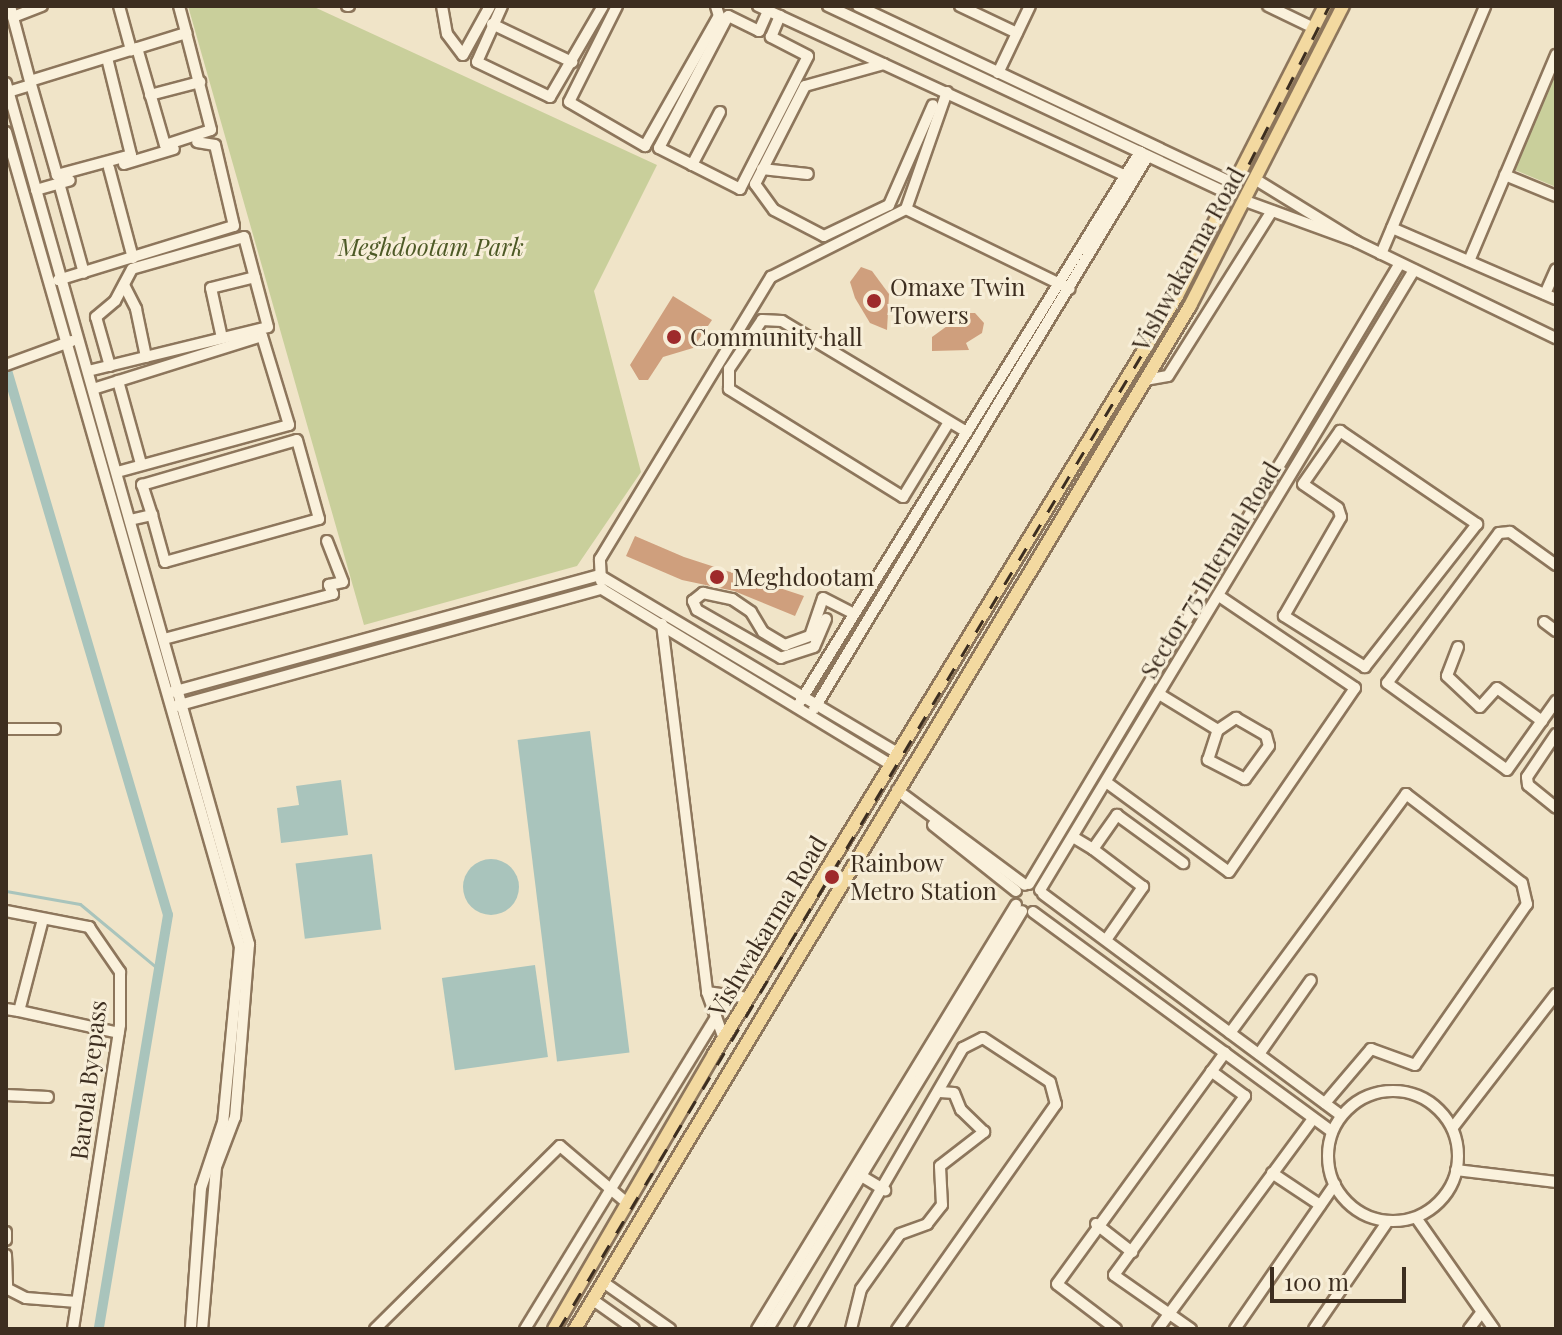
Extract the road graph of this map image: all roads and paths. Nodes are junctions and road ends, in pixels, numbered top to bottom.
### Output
1 (42, 6) edge
2 (119, 6) edge
3 (179, 6) edge
4 (442, 6) edge
5 (490, 6) edge
6 (502, 6) edge
7 (603, 6) edge
8 (617, 6) edge
9 (716, 6) edge
10 (828, 6) edge
11 (858, 6) edge
12 (960, 6) edge
13 (1030, 6) edge
14 (1268, 6) edge
15 (1325, 6) edge
16 (1343, 6) edge
17 (1485, 6) edge
18 (763, 8) edge
19 (12, 11) edge
20 (780, 16) junction
21 (492, 24) junction
22 (1314, 28) junction
23 (759, 31) junction
24 (186, 33) junction
25 (1017, 33) junction
26 (771, 37) junction
27 (134, 49) junction
28 (1556, 55) edge
29 (107, 58) junction
30 (572, 62) junction
31 (884, 64) junction
32 (998, 73) junction
33 (30, 80) junction
34 (200, 82) junction
35 (7, 85) edge
36 (947, 92) junction
37 (150, 95) junction
38 (933, 105) dead end
39 (720, 112) dead end
40 (6, 132) edge
41 (1144, 154) junction
42 (692, 165) junction
43 (109, 168) junction
44 (762, 169) junction
45 (808, 174) dead end
46 (1124, 175) junction
47 (1505, 175) junction
48 (1137, 181) junction
49 (1258, 181) junction
50 (59, 183) junction
51 (36, 190) junction
52 (1234, 190) junction
53 (1556, 196) edge
54 (1248, 202) junction
55 (906, 209) junction
56 (1272, 211) junction
57 (1392, 228) junction
58 (1357, 242) junction
59 (1381, 254) junction
60 (133, 258) junction
61 (1469, 261) junction
62 (1400, 263) junction
63 (1556, 269) edge
64 (1414, 270) junction
65 (84, 273) junction
66 (255, 277) junction
67 (62, 279) junction
68 (49, 283) junction
69 (1059, 284) junction
70 (124, 285) junction
71 (1070, 289) junction
72 (1551, 296) edge
73 (79, 338) junction
74 (222, 338) junction
75 (1556, 338) edge
76 (66, 343) junction
77 (146, 357) junction
78 (6, 365) edge
79 (110, 366) junction
80 (88, 371) junction
81 (1145, 380) junction
82 (118, 381) junction
83 (93, 389) junction
84 (949, 422) junction
85 (967, 432) junction
86 (141, 464) junction
87 (117, 472) junction
88 (1290, 476) junction
89 (1303, 484) junction
90 (152, 515) junction
91 (130, 520) junction
92 (1040, 520) junction
93 (912, 521) junction
94 (1056, 526) junction
95 (923, 528) junction
96 (156, 532) junction
97 (135, 538) junction
98 (327, 541) dead end
99 (1023, 549) junction
100 (1038, 557) junction
101 (1556, 565) edge
102 (599, 575) junction
103 (602, 589) junction
104 (1219, 596) junction
105 (836, 603) junction
106 (854, 614) junction
107 (825, 618) junction
108 (1544, 622) dead end
109 (757, 623) junction
110 (662, 624) junction
111 (845, 628) junction
112 (1556, 631) edge
113 (164, 639) junction
114 (744, 639) junction
115 (1458, 647) dead end
116 (178, 691) junction
117 (166, 694) junction
118 (1159, 694) junction
119 (803, 696) junction
120 (1556, 701) edge
121 (817, 704) junction
122 (176, 706) junction
123 (797, 707) junction
124 (810, 715) junction
125 (1542, 721) junction
126 (6, 729) edge
127 (55, 729) dead end
128 (1218, 730) junction
129 (1556, 734) edge
130 (894, 759) junction
131 (1106, 782) junction
132 (895, 793) junction
133 (1556, 808) edge
134 (1073, 837) junction
135 (1093, 849) junction
136 (1183, 863) dead end
137 (1023, 887) junction
138 (1042, 892) junction
139 (1024, 909) junction
140 (6, 911) edge
141 (43, 919) junction
142 (1106, 940) junction
143 (1311, 980) dead end
144 (707, 992) junction
145 (1556, 994) edge
146 (1183, 997) junction
147 (748, 998) junction
148 (6, 1009) edge
149 (19, 1011) junction
150 (1171, 1013) junction
151 (716, 1017) junction
152 (119, 1033) junction
153 (1230, 1033) junction
154 (724, 1039) junction
155 (1225, 1053) junction
156 (1259, 1054) junction
157 (682, 1071) junction
158 (1211, 1071) junction
159 (698, 1081) junction
160 (940, 1092) junction
161 (6, 1095) edge
162 (48, 1097) dead end
163 (1325, 1103) junction
164 (1341, 1115) junction
165 (1313, 1119) junction
166 (1454, 1126) junction
167 (1332, 1132) junction
168 (1456, 1170) junction
169 (1272, 1173) junction
170 (863, 1177) junction
171 (1556, 1182) edge
172 (1335, 1184) junction
173 (610, 1187) junction
174 (885, 1190) junction
175 (627, 1203) junction
176 (1320, 1205) junction
177 (1417, 1219) junction
178 (1388, 1221) junction
179 (1096, 1224) junction
180 (6, 1232) edge
181 (6, 1240) edge
182 (1132, 1252) junction
183 (6, 1255) edge
184 (603, 1282) junction
185 (6, 1288) edge
186 (593, 1300) junction
187 (77, 1302) junction
188 (634, 1303) junction
189 (1481, 1313) junction
190 (1169, 1314) junction
191 (808, 1316) junction
192 (622, 1320) junction
193 (73, 1329) edge
194 (191, 1329) edge
195 (202, 1329) edge
196 (375, 1329) edge
197 (525, 1329) edge
198 (554, 1329) edge
199 (575, 1329) edge
200 (634, 1329) edge
201 (670, 1329) edge
202 (757, 1329) edge
203 (768, 1329) edge
204 (800, 1329) edge
205 (816, 1329) edge
206 (851, 1329) edge
207 (897, 1329) edge
208 (1116, 1329) edge
209 (1158, 1329) edge
210 (1191, 1329) edge
211 (1235, 1329) edge
212 (1314, 1329) edge
213 (1469, 1329) edge
214 (1494, 1329) edge

1 - 19 street
2 - 27 street
3 - 24 street
4 - 5 street
6 - 21 street
7 - 30 street
8 - 9 street
10 - 41 street
11 - 32 street
12 - 25 street
13 - 25 street
14 - 22 street
15 - 22 main road, Vishwakarma Road
16 - 49 main road, Vishwakarma Road
17 - 57 street
18 - 20 street
18 - 23 street
19 - 33 street
20 - 26 street
20 - 31 street
21 - 30 street
21 - 30 street
22 - 52 main road, Vishwakarma Road
23 - 26 street
23 - 42 street
24 - 27 street
24 - 34 street
25 - 32 street
26 - 42 street
27 - 29 street
27 - 37 street
28 - 47 street
29 - 33 street
29 - 33 street
31 - 36 street
31 - 44 street
32 - 52 street
33 - 35 street
34 - 37 street
34 - 37 street
35 - 51 street
36 - 46 street
36 - 55 street
38 - 44 street
39 - 42 street
40 - 68 street
41 - 46 street
41 - 48 street
41 - 52 street
43 - 50 street
43 - 60 street
43 - 60 street
44 - 45 street
46 - 48 street
46 - 69 street
47 - 53 street
47 - 61 street
48 - 71 street
49 - 54 main road, Vishwakarma Road
49 - 58 street
50 - 51 street
50 - 65 street
51 - 67 street
52 - 92 main road, Vishwakarma Road
54 - 56 street
54 - 81 main road, Vishwakarma Road
55 - 69 street
55 - 102 street
56 - 58 street
56 - 81 street
57 - 59 street
57 - 61 street
58 - 59 street
59 - 62 street
60 - 65 street
61 - 72 street
62 - 64 street
62 - 137 street, Sector 75 Internal Road
63 - 72 street
64 - 75 street
64 - 88 street, Sector 75 Internal Road
65 - 67 street
66 - 70 street
66 - 74 street
66 - 74 street
67 - 68 street
67 - 73 street
68 - 76 street
69 - 71 street
69 - 85 street
70 - 77 street
70 - 79 street
71 - 95 street
73 - 76 street
73 - 80 street
74 - 77 street
76 - 78 street
76 - 117 street
77 - 79 street
79 - 80 street
80 - 83 street
81 - 94 main road, Vishwakarma Road
82 - 83 street
82 - 86 street
82 - 86 street
83 - 87 street
84 - 84 street
84 - 85 street
85 - 93 street
86 - 87 street
87 - 91 street
88 - 89 street
88 - 104 street, Sector 75 Internal Road
89 - 89 street
90 - 91 street
90 - 96 street
90 - 96 street
91 - 97 street
92 - 94 main road
92 - 99 main road, Vishwakarma Road
93 - 95 street
93 - 106 street
94 - 100 main road, Vishwakarma Road
95 - 121 street
96 - 97 street
97 - 113 street
98 - 113 street
99 - 100 main road
99 - 130 main road, Vishwakarma Road
100 - 132 main road, Vishwakarma Road
101 - 125 street
102 - 103 street
102 - 116 street
102 - 119 street
103 - 110 street
103 - 122 street
104 - 118 street, Sector 75 Internal Road
104 - 131 street
105 - 106 street
105 - 107 street
105 - 107 street
106 - 111 street
107 - 109 street
107 - 111 street
107 - 114 street
108 - 112 street
109 - 114 street
109 - 114 street
110 - 123 street
110 - 144 street
111 - 119 street
113 - 116 street
115 - 125 street
116 - 117 street
116 - 122 street
117 - 122 street
118 - 128 street
118 - 131 street, Sector 75 Internal Road
119 - 121 street
119 - 123 street
120 - 125 street
121 - 124 street
121 - 130 street
122 - 194 street
122 - 195 street
123 - 124 street
124 - 130 street
126 - 127 street
128 - 128 street
129 - 133 street
130 - 147 main road, Vishwakarma Road
131 - 134 street, Sector 75 Internal Road
132 - 137 street
132 - 184 main road, Vishwakarma Road
134 - 135 street
134 - 138 street, Sector 75 Internal Road
135 - 136 street
135 - 142 street
137 - 138 street
137 - 139 street
138 - 139 street, Sector 75 Internal Road
138 - 142 street
139 - 150 street
139 - 170 street
139 - 202 street
140 - 141 street, Barola Byepass
141 - 149 street
141 - 152 street, Barola Byepass
142 - 146 street
143 - 156 street
144 - 147 street
144 - 151 street
145 - 166 street
146 - 150 street
146 - 153 street
147 - 154 main road, Vishwakarma Road
148 - 149 street
149 - 152 street
150 - 155 street
151 - 154 street
151 - 157 street
152 - 187 street, Barola Byepass
153 - 156 street
153 - 163 street
154 - 159 main road, Vishwakarma Road
155 - 158 street
155 - 165 street
156 - 163 street
157 - 159 street
157 - 173 street
158 - 179 street
158 - 182 street
159 - 175 main road, Vishwakarma Road
160 - 174 street
160 - 206 street
160 - 207 street
161 - 162 street
163 - 164 street
164 - 166 street
164 - 167 street
165 - 167 street
165 - 169 street
166 - 168 street
167 - 172 street
168 - 171 street
168 - 177 street
169 - 176 street
169 - 190 street
170 - 174 street
170 - 203 street
172 - 176 street
172 - 178 street
173 - 175 street
173 - 196 street
173 - 197 street
174 - 191 street
175 - 198 main road, Vishwakarma Road
176 - 211 street
177 - 178 street
177 - 189 street
178 - 212 street
179 - 182 street
179 - 208 street
180 - 181 street
182 - 190 street
183 - 185 street
184 - 186 main road, Vishwakarma Road
184 - 188 street
185 - 187 street
186 - 192 street
186 - 199 main road, Vishwakarma Road
187 - 193 street, Barola Byepass
188 - 192 street
188 - 201 street
189 - 213 street
189 - 214 street
190 - 209 street
190 - 210 street
191 - 204 street
191 - 205 street
192 - 200 street

